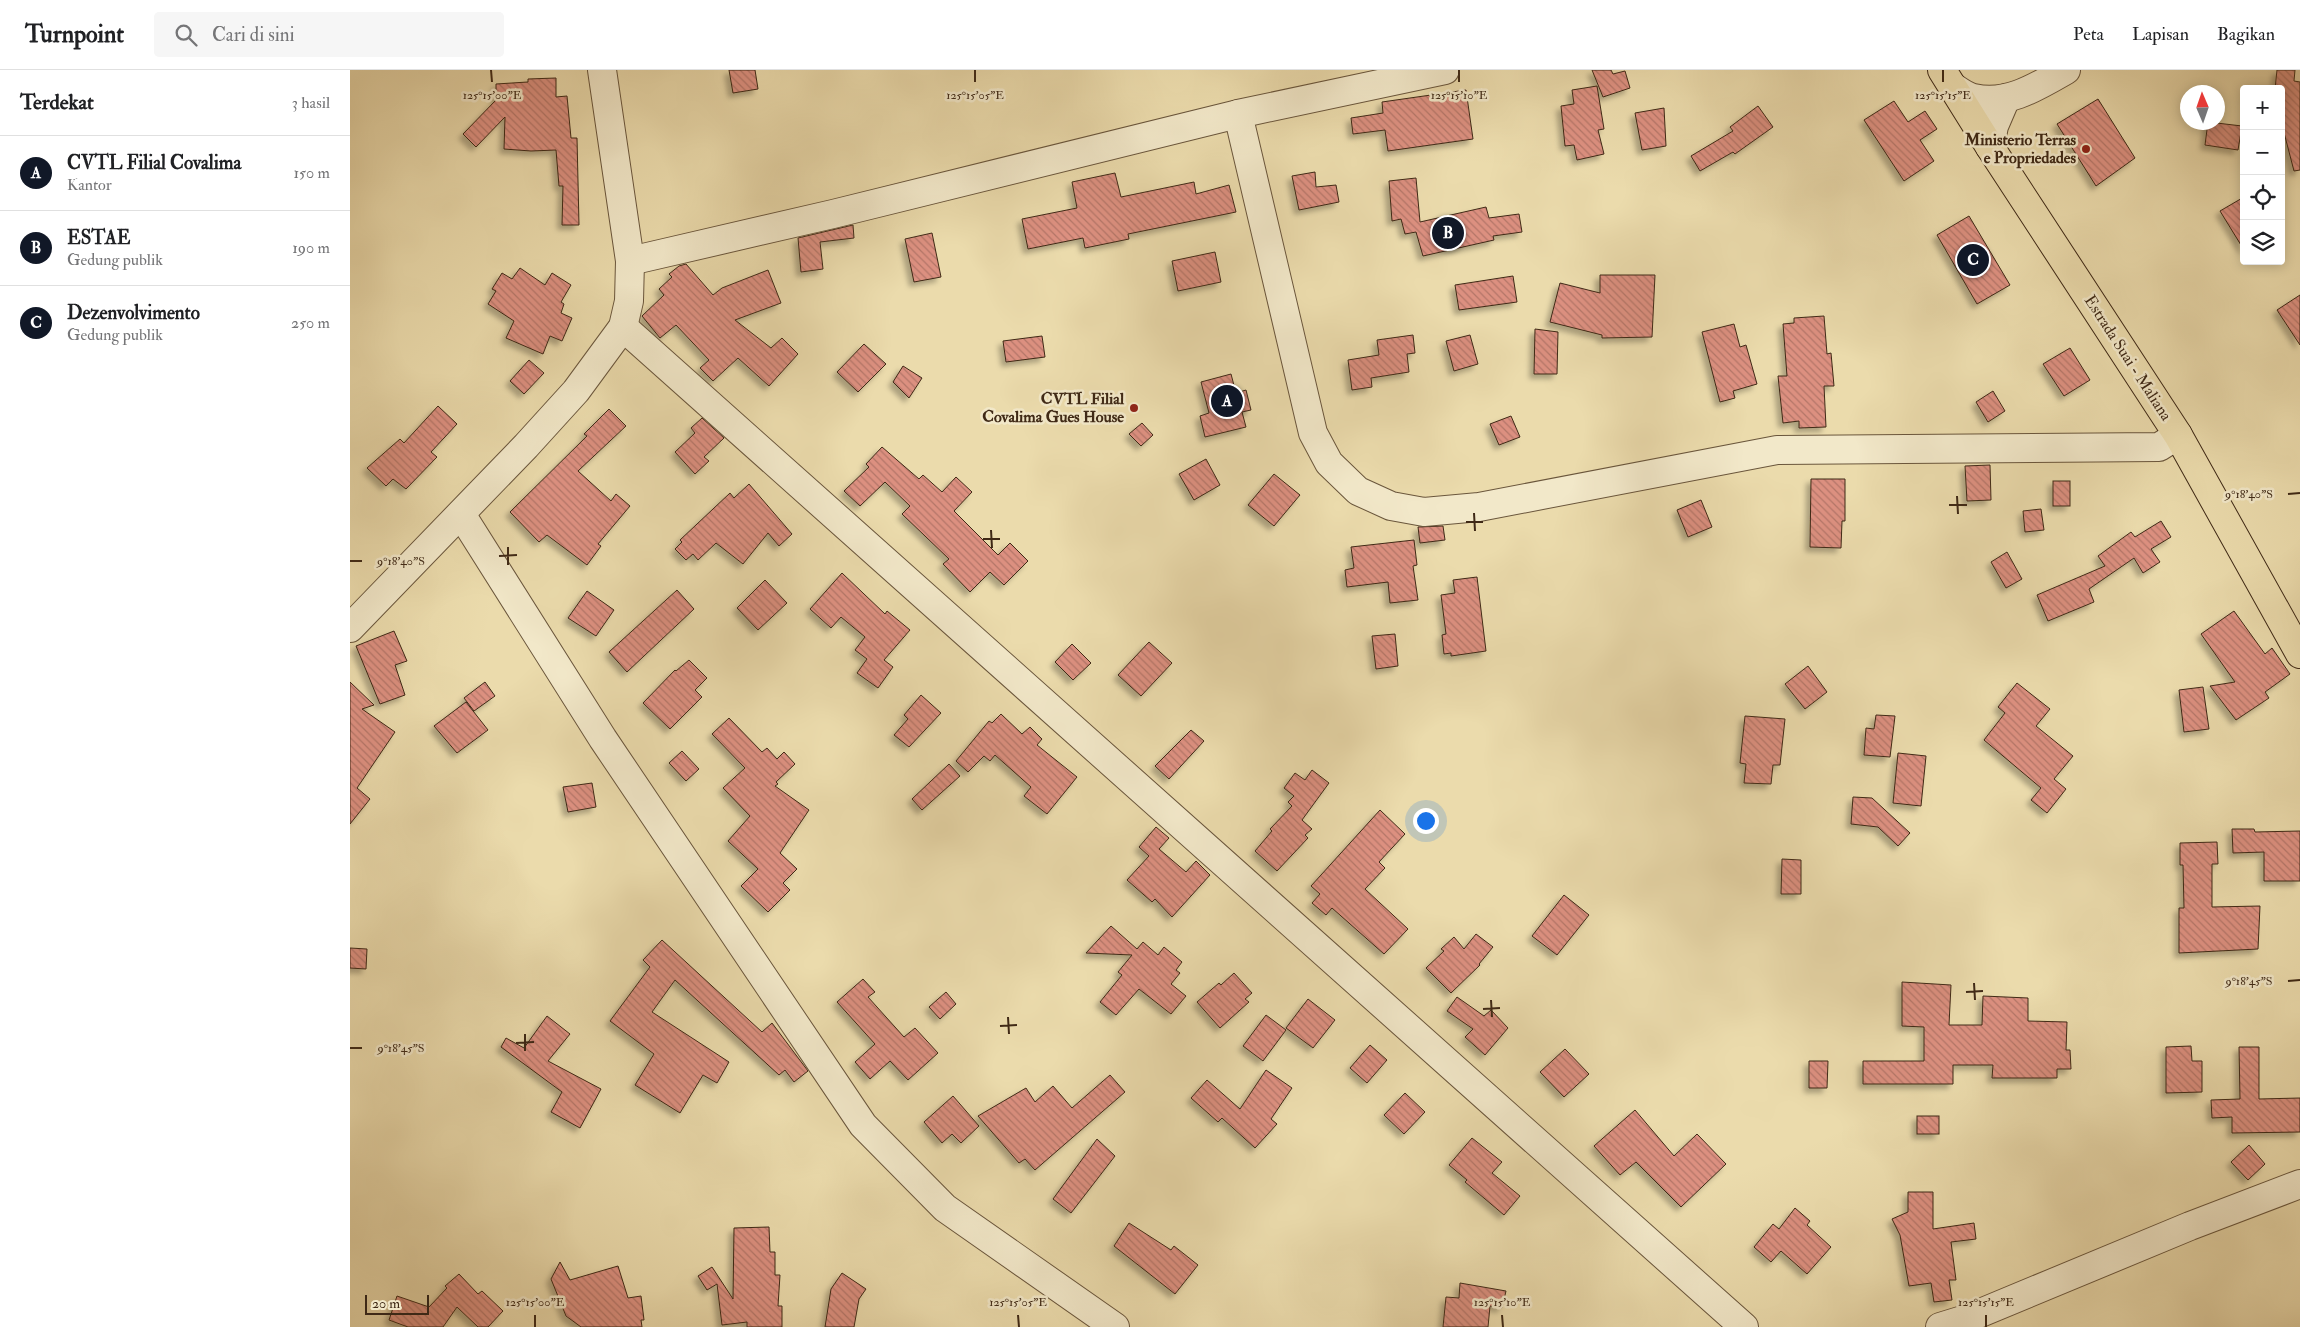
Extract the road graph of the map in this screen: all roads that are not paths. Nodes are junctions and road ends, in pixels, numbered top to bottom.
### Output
1 (602, 70) edge
2 (1445, 70) edge
3 (2066, 70) edge
4 (1948, 79) edge
5 (2006, 98) junction
6 (1238, 114) junction
7 (1990, 147) junction
8 (630, 261) junction
9 (623, 327) junction
10 (2178, 435) junction
11 (461, 514) junction
12 (350, 628) edge
13 (2300, 654) edge
14 (2300, 1184) edge
15 (1115, 1327) edge
16 (1744, 1327) edge
17 (1940, 1327) edge

1 - 8 street
2 - 6 street
3 - 5 street
4 - 5 street
4 - 7 main road, Estrada Suai - Maliana
5 - 7 street
6 - 8 street
6 - 10 street
7 - 10 main road, Estrada Suai - Maliana
8 - 9 street
9 - 11 street
9 - 16 street
10 - 13 main road, Estrada Suai - Maliana
11 - 12 street
11 - 15 street
14 - 17 street

